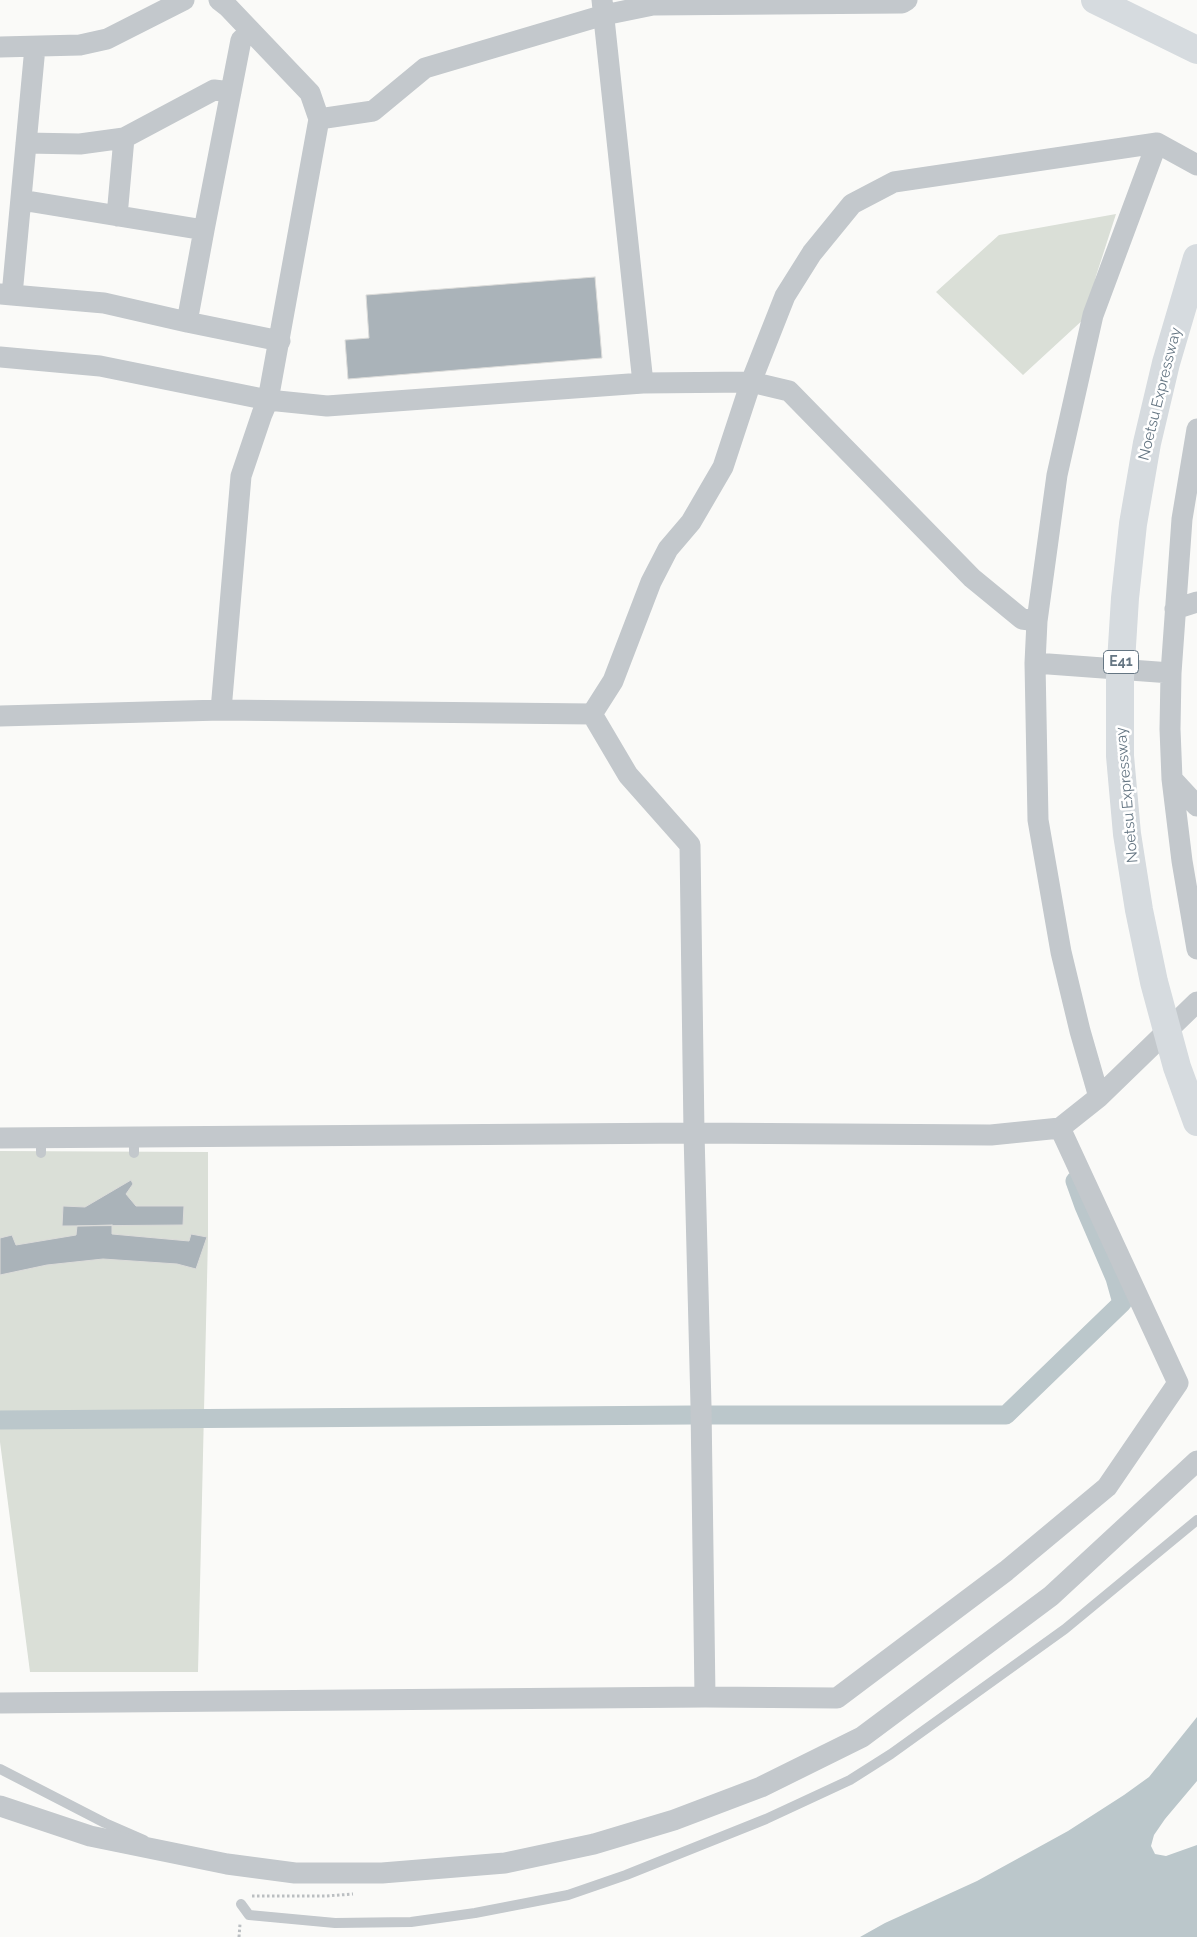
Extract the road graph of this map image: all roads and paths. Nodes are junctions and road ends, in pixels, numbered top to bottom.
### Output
1 (184, 0) edge
2 (219, 0) edge
3 (907, 0) edge
4 (1095, 0) edge
5 (603, 8) edge
6 (252, 32) junction
7 (0, 47) edge
8 (35, 47) junction
9 (1197, 50) edge
10 (231, 92) junction
11 (319, 119) junction
12 (124, 138) junction
13 (26, 143) junction
14 (1157, 143) junction
15 (1197, 165) edge
16 (21, 200) junction
17 (116, 216) junction
18 (204, 230) junction
19 (1197, 258) edge
20 (6, 294) edge
21 (187, 322) junction
22 (280, 341) junction
23 (0, 358) edge
24 (751, 382) junction
25 (643, 383) junction
26 (268, 400) junction
27 (1197, 429) edge
28 (1197, 602) edge
29 (1175, 609) junction
30 (1037, 621) junction
31 (1036, 663) junction
32 (1171, 673) junction
33 (221, 710) junction
34 (592, 714) junction
35 (0, 716) edge
36 (1172, 779) junction
37 (1197, 806) edge
38 (1197, 949) edge
39 (1197, 1002) edge
40 (1099, 1097) junction
41 (1197, 1122) edge
42 (1060, 1128) junction
43 (694, 1133) junction
44 (0, 1138) edge
45 (1197, 1461) edge
46 (1197, 1520) edge
47 (704, 1697) junction
48 (0, 1703) edge
49 (0, 1769) edge
50 (0, 1806) edge
51 (152, 1848) junction
52 (241, 1904) dead end

1 - 8 street
2 - 6 street
3 - 5 street
4 - 9 main road
5 - 11 street
5 - 25 street
6 - 10 street
6 - 11 street
7 - 8 street
8 - 13 street
10 - 12 street
10 - 18 street
11 - 22 street
12 - 13 street
12 - 17 street
13 - 16 street
14 - 15 street
14 - 24 street
14 - 30 street
16 - 17 street
16 - 20 street
17 - 18 street
18 - 21 street
19 - 41 main road, Noetsu Expressway / E41
20 - 21 street
21 - 22 street
22 - 26 street
23 - 26 street
24 - 25 street
24 - 30 street
24 - 34 street
25 - 26 street
26 - 33 street
27 - 29 street
28 - 29 street
29 - 32 street
30 - 31 street
31 - 32 street
31 - 40 street
32 - 36 street
33 - 34 street
33 - 35 street
34 - 43 street
36 - 37 street
36 - 38 street
39 - 40 street
40 - 42 street
42 - 43 street
42 - 47 street
43 - 44 street
43 - 47 street
45 - 51 street
46 - 52 lane
47 - 48 street
49 - 51 lane
50 - 51 street

